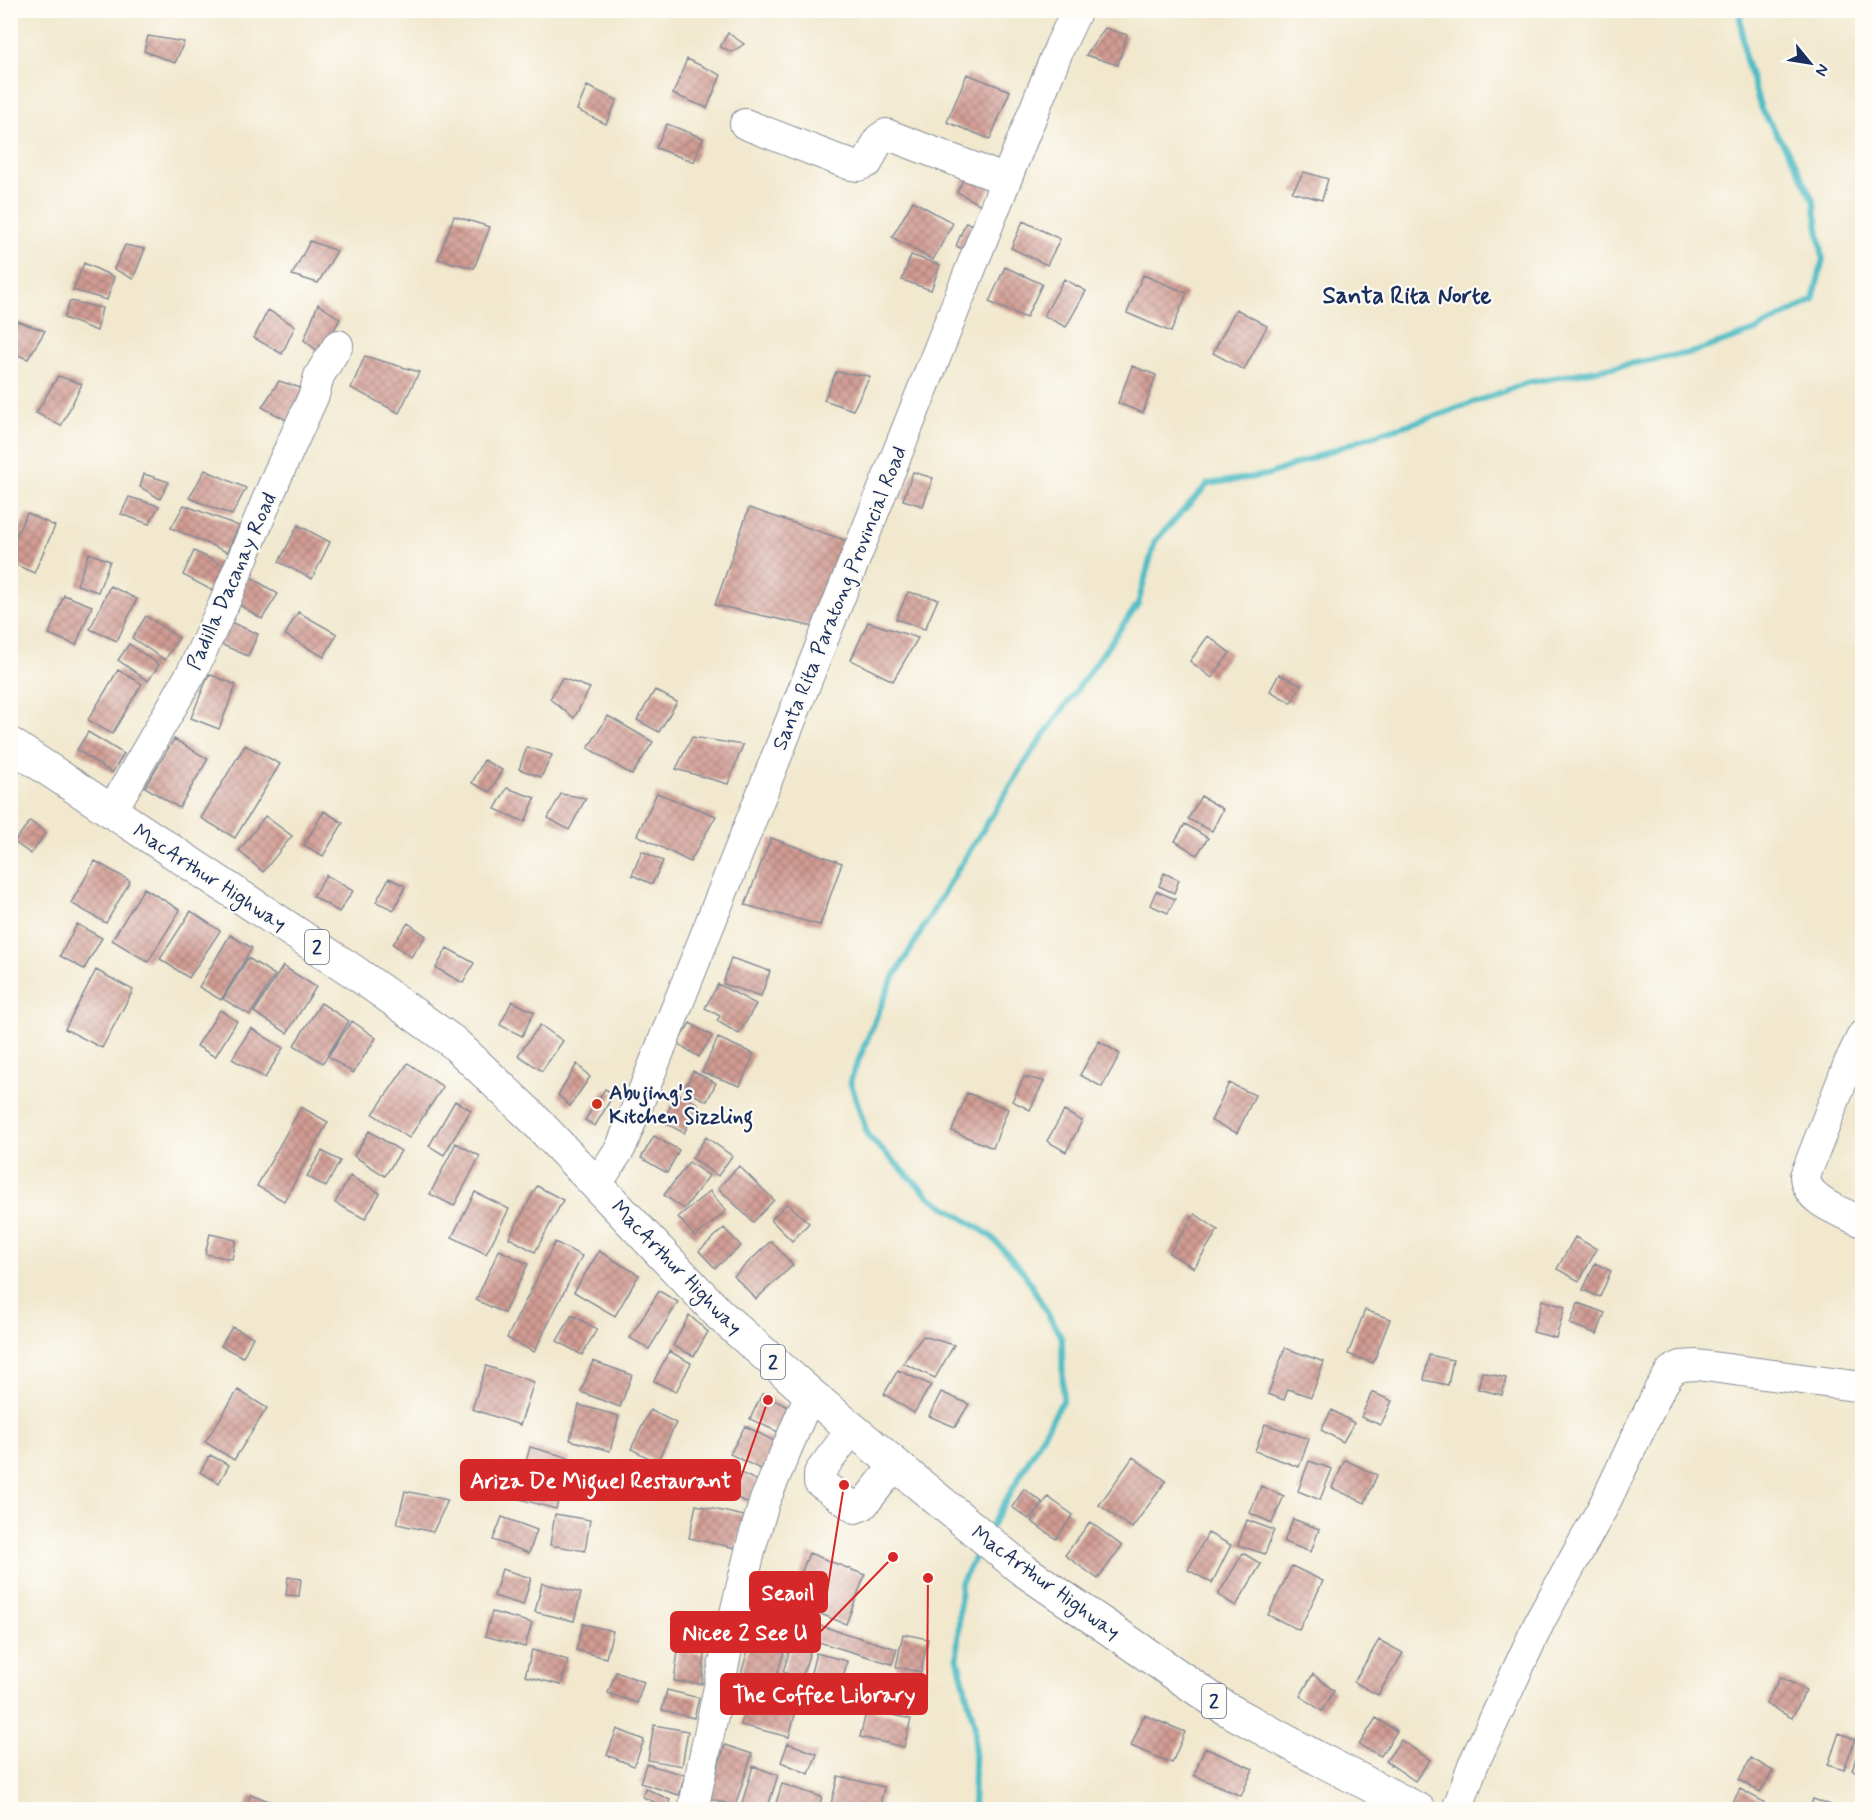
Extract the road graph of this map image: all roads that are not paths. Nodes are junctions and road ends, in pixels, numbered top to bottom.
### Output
1 (1077, 10) edge
2 (745, 124) dead end
3 (1006, 180) junction
4 (338, 345) dead end
5 (10, 744) edge
6 (111, 812) junction
7 (1863, 1036) edge
8 (597, 1184) junction
9 (1863, 1222) edge
10 (1863, 1387) edge
11 (810, 1394) junction
12 (852, 1429) junction
13 (895, 1465) junction
14 (693, 1809) edge
15 (1419, 1809) edge
16 (1457, 1809) edge

1 - 3 street, Santa Rita Paratong Provincial Road
2 - 3 street
3 - 8 street, Santa Rita Paratong Provincial Road
4 - 6 street, Padilla Dacanay Road
5 - 6 highway, MacArthur Highway / 2
6 - 8 highway, MacArthur Highway / 2
7 - 9 street
8 - 11 highway, MacArthur Highway / 2
10 - 16 street
11 - 12 highway, MacArthur Highway / 2
11 - 14 street
12 - 13 highway, MacArthur Highway / 2
12 - 13 street
13 - 15 highway, MacArthur Highway / 2

